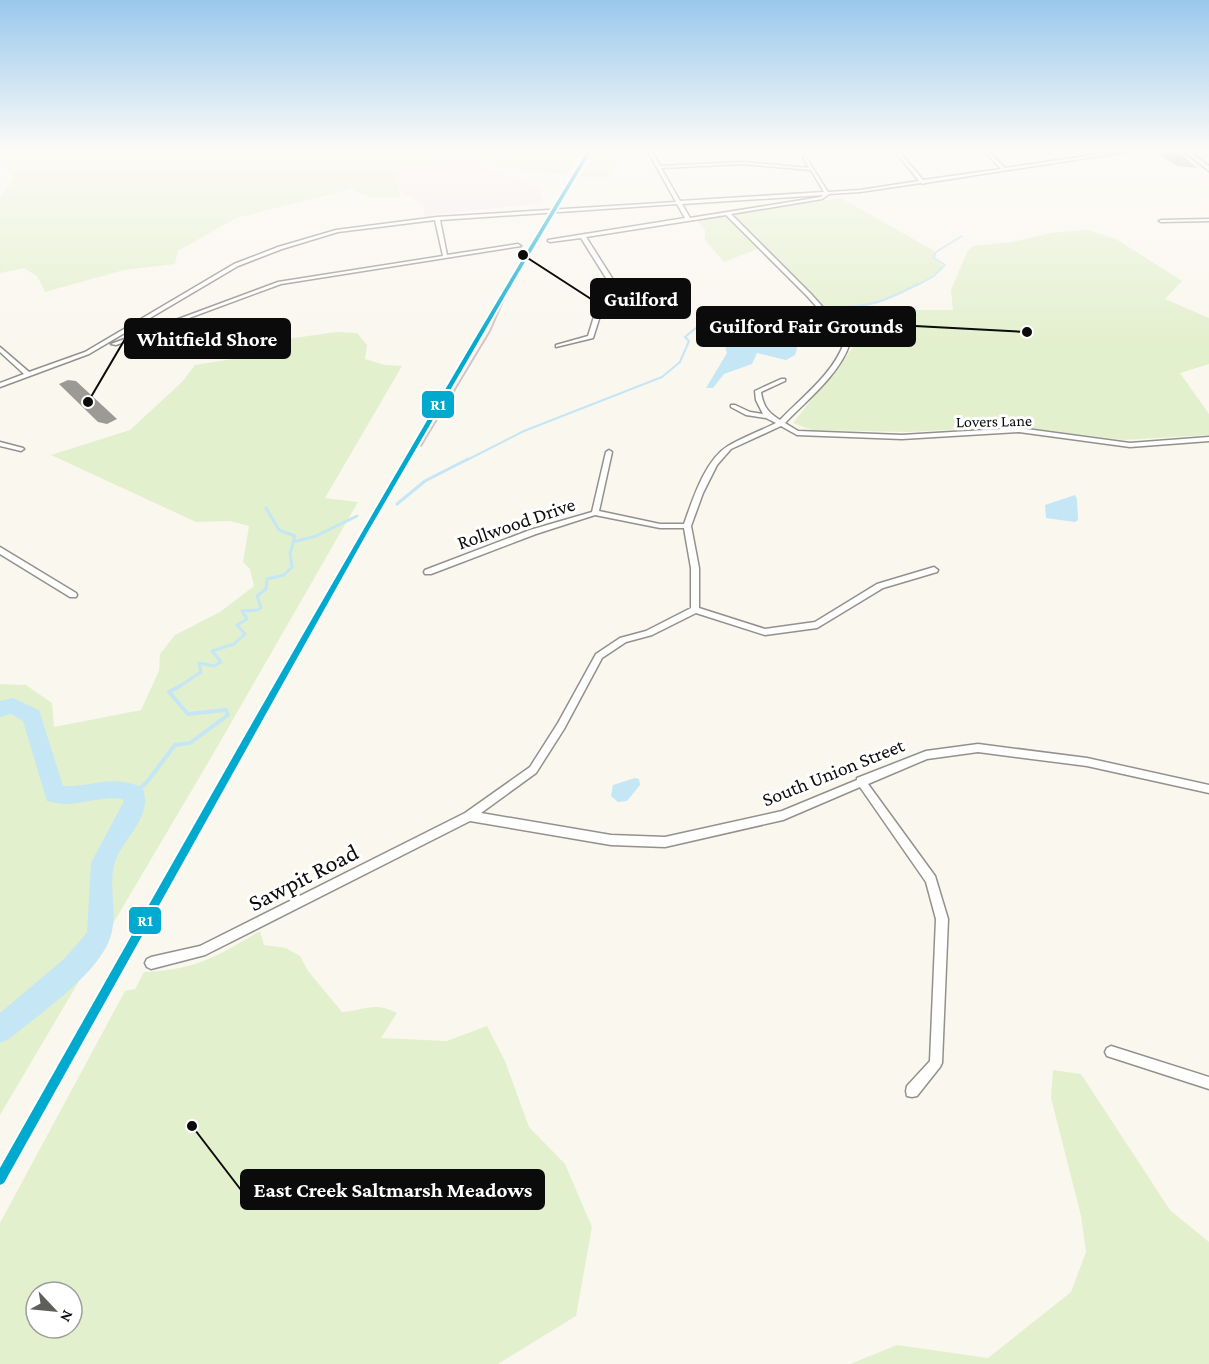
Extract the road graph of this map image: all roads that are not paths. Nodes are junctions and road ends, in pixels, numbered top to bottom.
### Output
1 (514, 214) edge
2 (685, 214) edge
3 (728, 214) joint
4 (436, 218) junction
5 (688, 219) junction
6 (1209, 220) edge
7 (1161, 221) dead end
8 (583, 236) junction
9 (550, 241) dead end
10 (518, 246) dead end
11 (444, 256) junction
12 (130, 328) junction
13 (144, 332) junction
14 (558, 346) dead end
15 (0, 349) edge
16 (87, 353) junction
17 (28, 375) junction
18 (783, 380) dead end
19 (0, 386) edge
20 (734, 406) dead end
21 (768, 416) junction
22 (780, 424) junction
23 (1209, 438) edge
24 (0, 444) edge
25 (21, 449) dead end
26 (609, 452) dead end
27 (595, 513) junction
28 (687, 525) junction
29 (0, 550) edge
30 (934, 570) dead end
31 (428, 572) dead end
32 (73, 595) dead end
33 (695, 610) junction
34 (861, 781) junction
35 (1209, 789) edge
36 (469, 816) junction
37 (151, 963) dead end
38 (1111, 1052) dead end
39 (1209, 1083) edge
40 (912, 1091) dead end

1 - 4 street
2 - 5 street
3 - 5 street
3 - 22 street
4 - 11 street
4 - 12 street
5 - 8 street
6 - 7 street
8 - 9 street
8 - 14 street
10 - 11 street
11 - 13 street
12 - 13 street
12 - 16 street
13 - 16 street
15 - 17 street
16 - 17 street
17 - 19 street
18 - 21 street
20 - 21 street
21 - 22 street, Lovers Lane
22 - 23 street, Lovers Lane
22 - 28 street
24 - 25 street
26 - 27 street
27 - 28 street, Rollwood Drive
27 - 31 street, Rollwood Drive
28 - 33 street
29 - 32 street
30 - 33 street
33 - 36 street, Sawpit Road
34 - 35 street, South Union Street
34 - 36 street, South Union Street
34 - 40 street
36 - 37 street, Sawpit Road
38 - 39 street

